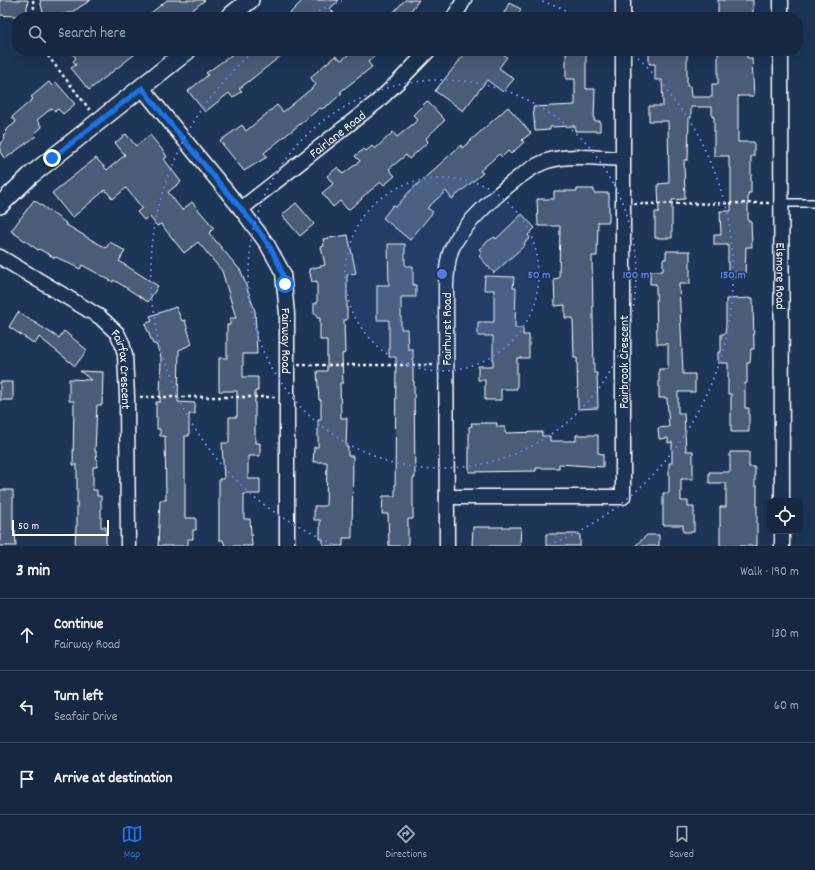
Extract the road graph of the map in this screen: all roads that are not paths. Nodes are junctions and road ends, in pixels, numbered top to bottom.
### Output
1 (250, 0) edge
2 (464, 0) edge
3 (623, 0) edge
4 (781, 0) edge
5 (235, 12) edge
6 (457, 12) edge
7 (623, 12) edge
8 (781, 12) edge
9 (182, 56) edge
10 (423, 56) edge
11 (623, 56) edge
12 (781, 56) edge
13 (142, 88) junction
14 (622, 158) junction
15 (782, 203) junction
16 (815, 203) edge
17 (0, 205) edge
18 (241, 209) junction
19 (0, 257) edge
20 (447, 497) junction
21 (782, 498) edge
22 (782, 534) edge
23 (128, 546) edge
24 (287, 546) edge
25 (447, 546) edge
26 (782, 546) edge

1 - 5 street
2 - 6 street
3 - 7 street
4 - 8 street
9 - 13 street
10 - 18 street, Fairlane Road
11 - 14 street, Fairbrook Crescent
12 - 15 street, Elsmore Road
13 - 17 street
13 - 18 street, Fairway Road
14 - 20 street, Fairhurst Road
14 - 20 street, Fairbrook Crescent
15 - 16 lane
15 - 21 street, Elsmore Road
18 - 24 street, Fairway Road
19 - 23 street, Fairfax Crescent
20 - 25 street, Fairhurst Road
22 - 26 street

